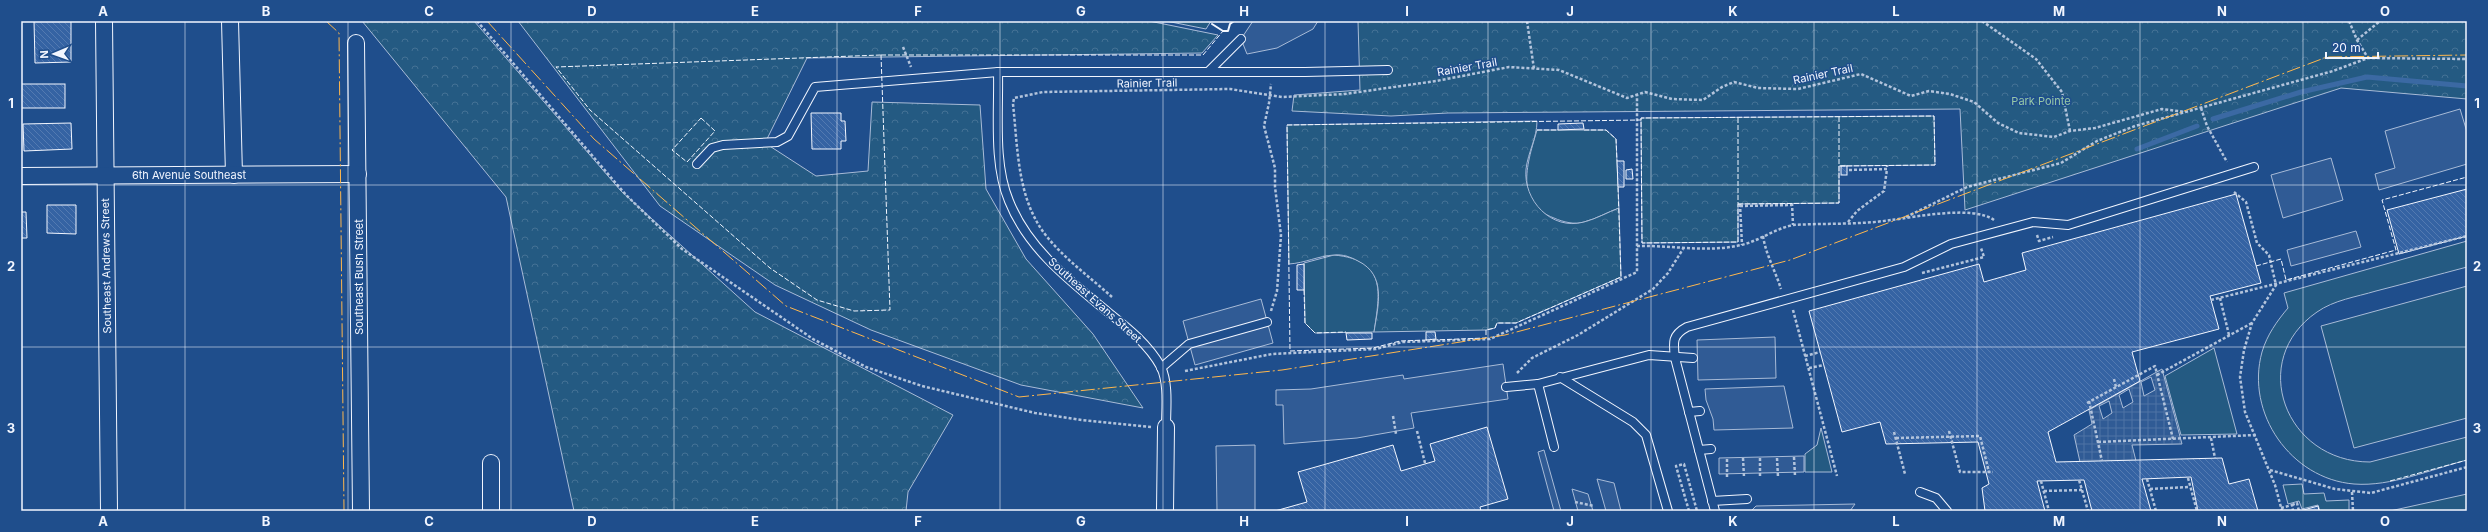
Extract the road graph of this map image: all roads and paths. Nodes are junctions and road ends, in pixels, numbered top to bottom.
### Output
1 (104, 21) edge
2 (230, 21) edge
3 (477, 21) edge
4 (1527, 21) edge
5 (1982, 21) edge
6 (2349, 21) edge
7 (2380, 21) edge
8 (1242, 39) dead end
9 (2357, 40) junction
10 (356, 43) dead end
11 (903, 47) dead end
12 (2368, 58) junction
13 (2467, 59) edge
14 (1534, 69) junction
15 (1388, 70) dead end
16 (1209, 71) junction
17 (998, 72) junction
18 (1272, 72) junction
19 (915, 79) junction
20 (1270, 95) junction
21 (1637, 95) junction
22 (2201, 108) junction
23 (2185, 112) junction
24 (2070, 131) junction
25 (2225, 160) dead end
26 (697, 164) dead end
27 (2254, 167) dead end
28 (1849, 170) dead end
29 (358, 174) junction
30 (105, 175) junction
31 (234, 175) junction
32 (21, 176) edge
33 (2234, 192) dead end
34 (1906, 217) junction
35 (1848, 222) junction
36 (1996, 222) dead end
37 (1793, 226) junction
38 (2036, 231) dead end
39 (1763, 236) junction
40 (2059, 236) dead end
41 (2467, 236) edge
42 (1690, 243) dead end
43 (1742, 245) junction
44 (1981, 245) dead end
45 (1637, 246) junction
46 (1690, 248) junction
47 (1683, 249) junction
48 (1916, 275) dead end
49 (1778, 280) dead end
50 (2276, 285) junction
51 (2220, 298) junction
52 (2211, 300) dead end
53 (1118, 303) dead end
54 (1793, 310) dead end
55 (1267, 322) joint
56 (2252, 323) junction
57 (2230, 335) junction
58 (1820, 352) dead end
59 (1805, 356) junction
60 (1676, 358) junction
61 (1693, 358) dead end
62 (1824, 365) dead end
63 (1161, 368) junction
64 (1809, 368) junction
65 (1185, 371) dead end
66 (1517, 373) dead end
67 (2157, 375) junction
68 (1560, 377) junction
69 (2114, 379) dead end
70 (1538, 384) junction
71 (1506, 387) dead end
72 (2116, 387) junction
73 (1700, 411) dead end
74 (1689, 412) junction
75 (1393, 416) dead end
76 (1142, 426) dead end
77 (1166, 427) joint
78 (1417, 430) dead end
79 (1949, 431) dead end
80 (1894, 432) dead end
81 (1396, 434) dead end
82 (2256, 435) junction
83 (1950, 436) junction
84 (1896, 438) junction
85 (2211, 438) junction
86 (2173, 439) junction
87 (2098, 442) junction
88 (1554, 447) dead end
89 (1711, 449) dead end
90 (1699, 450) junction
91 (1794, 457) dead end
92 (1743, 458) dead end
93 (1760, 458) dead end
94 (1777, 458) dead end
95 (2215, 458) dead end
96 (1727, 459) dead end
97 (2102, 461) dead end
98 (491, 463) dead end
99 (1425, 464) dead end
100 (2467, 467) edge
101 (2269, 470) junction
102 (1989, 472) junction
103 (1993, 472) dead end
104 (1905, 474) dead end
105 (1795, 476) dead end
106 (1837, 476) dead end
107 (1727, 477) dead end
108 (1744, 477) dead end
109 (1760, 477) dead end
110 (1778, 477) dead end
111 (2188, 478) dead end
112 (2147, 479) dead end
113 (2080, 480) dead end
114 (2041, 481) dead end
115 (2190, 487) junction
116 (2150, 489) junction
117 (2082, 490) junction
118 (2044, 491) junction
119 (1920, 492) dead end
120 (2352, 492) junction
121 (1747, 499) dead end
122 (1712, 501) junction
123 (1575, 502) dead end
124 (2292, 505) junction
125 (1594, 506) dead end
126 (2282, 509) edge
127 (109, 511) edge
128 (361, 511) edge
129 (491, 511) edge
130 (1165, 511) edge
131 (1668, 511) edge
132 (1688, 511) edge
133 (1697, 511) edge
134 (1715, 511) edge
135 (1947, 511) edge
136 (2049, 511) edge
137 (2088, 511) edge
138 (2156, 511) edge
139 (2197, 511) edge
140 (2293, 511) edge
141 (2299, 511) edge
142 (2353, 511) edge

1 - 30 street, Southeast Andrews Street
2 - 31 street
3 - 76 path
4 - 14 path
5 - 24 path
6 - 9 path
7 - 9 path
8 - 16 lane
9 - 12 path
10 - 29 street, Southeast Bush Street
11 - 19 path
12 - 13 path
12 - 22 path
14 - 20 path, Rainier Trail
14 - 21 path, Rainier Trail
15 - 18 lane
16 - 17 lane
16 - 18 lane
17 - 19 lane
17 - 63 lane, Southeast Evans Street
18 - 20 path
19 - 26 lane
20 - 53 path, Rainier Trail
20 - 55 path
21 - 24 path, Rainier Trail
21 - 45 path
22 - 23 path
22 - 25 path
23 - 24 path, Rainier Trail
23 - 34 path
27 - 60 lane
28 - 35 path
29 - 31 street, 6th Avenue Southeast
29 - 128 street, Southeast Bush Street
30 - 31 street, 6th Avenue Southeast
30 - 32 street, 6th Avenue Southeast
30 - 127 street, Southeast Andrews Street
33 - 50 path
34 - 35 path
34 - 36 path
35 - 37 path
37 - 39 path
37 - 43 path
38 - 40 path
39 - 43 path
39 - 49 path
41 - 50 path
42 - 46 path
43 - 46 path
44 - 48 path
45 - 47 path
45 - 65 path
46 - 47 path
47 - 66 path
50 - 51 path
50 - 56 path
51 - 52 path
51 - 57 path
54 - 59 path
55 - 63 lane
56 - 57 path
56 - 82 path
57 - 67 path
58 - 59 path
59 - 64 path
60 - 61 lane
60 - 68 lane
60 - 74 lane
62 - 64 path
63 - 77 lane, Southeast Evans Street
64 - 106 path
67 - 72 path
67 - 86 path
68 - 70 lane
68 - 131 lane
69 - 72 path
70 - 71 lane
70 - 88 lane
72 - 87 path
73 - 74 lane
74 - 90 lane
75 - 81 path
77 - 130 street, Southeast Evans Street
78 - 99 path
79 - 83 path
80 - 84 path
82 - 85 path
82 - 101 path
83 - 84 path
83 - 102 path
83 - 102 path
84 - 104 path
85 - 86 path
85 - 95 path
86 - 87 path
87 - 97 path
89 - 90 lane
90 - 122 lane
91 - 105 path
92 - 108 path
93 - 109 path
94 - 110 path
96 - 107 path
98 - 129 street
100 - 120 path
101 - 120 path
101 - 126 path
102 - 103 path
111 - 115 path
112 - 116 path
113 - 117 path
114 - 118 path
115 - 116 path
115 - 139 path
116 - 138 path
117 - 118 path
117 - 137 path
118 - 136 path
119 - 135 lane
120 - 142 path
121 - 122 lane
122 - 134 lane
123 - 125 path
124 - 126 path
124 - 140 path
124 - 141 path
132 - 133 path

